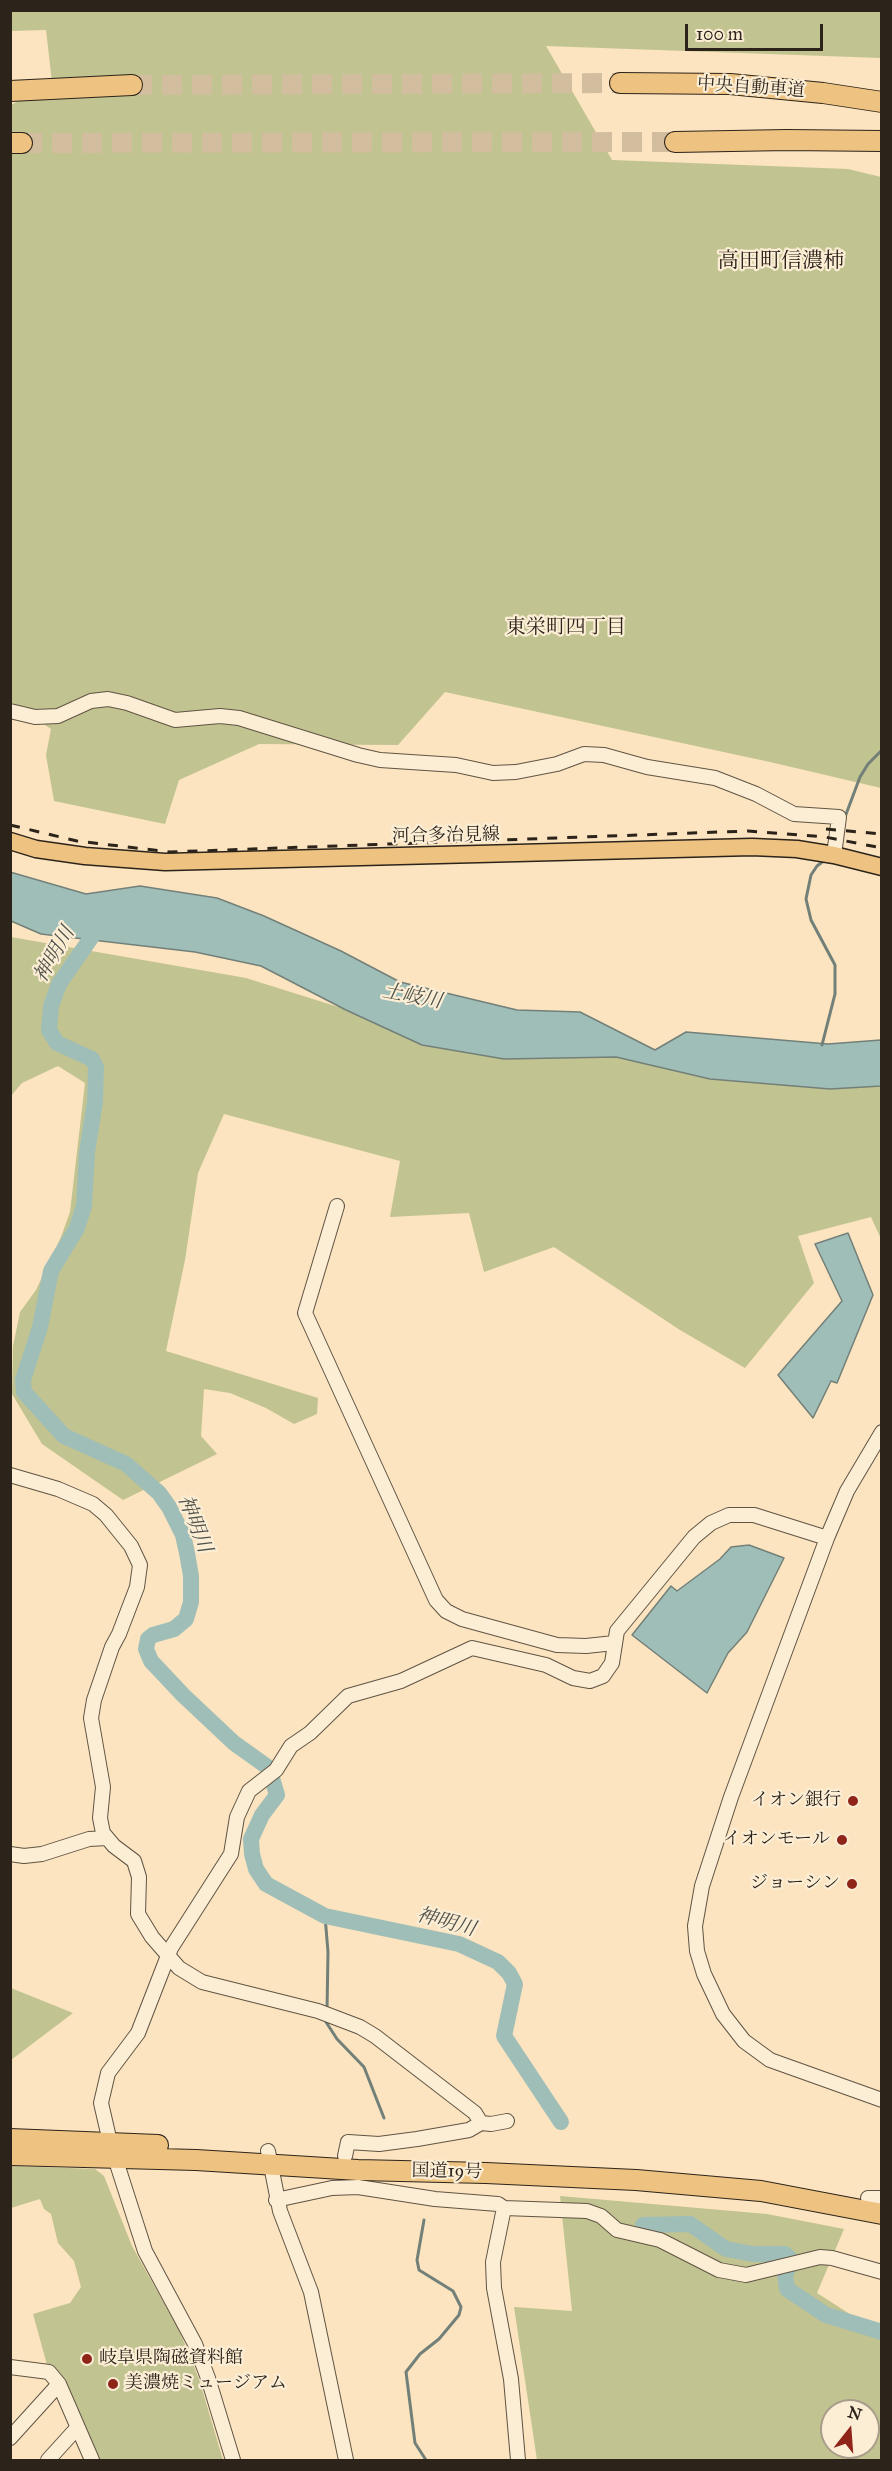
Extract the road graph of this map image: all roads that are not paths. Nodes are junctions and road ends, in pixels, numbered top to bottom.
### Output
1 (620, 83) tunnel mouth
2 (132, 85) tunnel mouth
3 (10, 91) edge
4 (882, 102) edge
5 (882, 141) edge
6 (675, 142) tunnel mouth
7 (10, 711) edge
8 (10, 841) edge
9 (834, 855) junction
10 (882, 867) edge
11 (336, 1206) dead end
12 (882, 1432) edge
13 (10, 1475) edge
14 (827, 1538) junction
15 (614, 1643) junction
16 (107, 1838) junction
17 (10, 1854) edge
18 (168, 1957) junction
19 (882, 2100) edge
20 (507, 2121) dead end
21 (481, 2123) junction
22 (10, 2139) edge
23 (112, 2149) junction
24 (10, 2155) edge
25 (345, 2156) junction
26 (268, 2157) junction
27 (276, 2200) junction
28 (879, 2207) edge
29 (504, 2208) junction
30 (882, 2272) edge
31 (13, 2372) edge
32 (59, 2385) junction
33 (77, 2428) junction
34 (10, 2438) edge
35 (48, 2460) edge
36 (92, 2460) edge
37 (233, 2460) edge
38 (346, 2460) edge
39 (518, 2460) edge

1 - 4 highway, 中央自動車道
2 - 3 highway
5 - 6 highway
7 - 9 street
8 - 9 main road, 河合多治見線
9 - 10 main road, 河合多治見線
11 - 15 street
12 - 14 street
13 - 16 street
14 - 15 street
14 - 19 street
15 - 18 street
16 - 17 street
16 - 18 street
18 - 21 street
18 - 23 street
20 - 21 street
21 - 25 street
22 - 23 highway, 国道19号
23 - 24 highway, 国道19号
23 - 26 highway, 国道19号
23 - 37 street
25 - 26 highway, 国道19号
25 - 28 highway, 国道19号
26 - 27 street
26 - 28 highway, 国道19号
27 - 29 street
27 - 38 street
29 - 30 street
29 - 39 street
31 - 32 street
32 - 33 street
32 - 34 street
33 - 35 street
33 - 36 street

